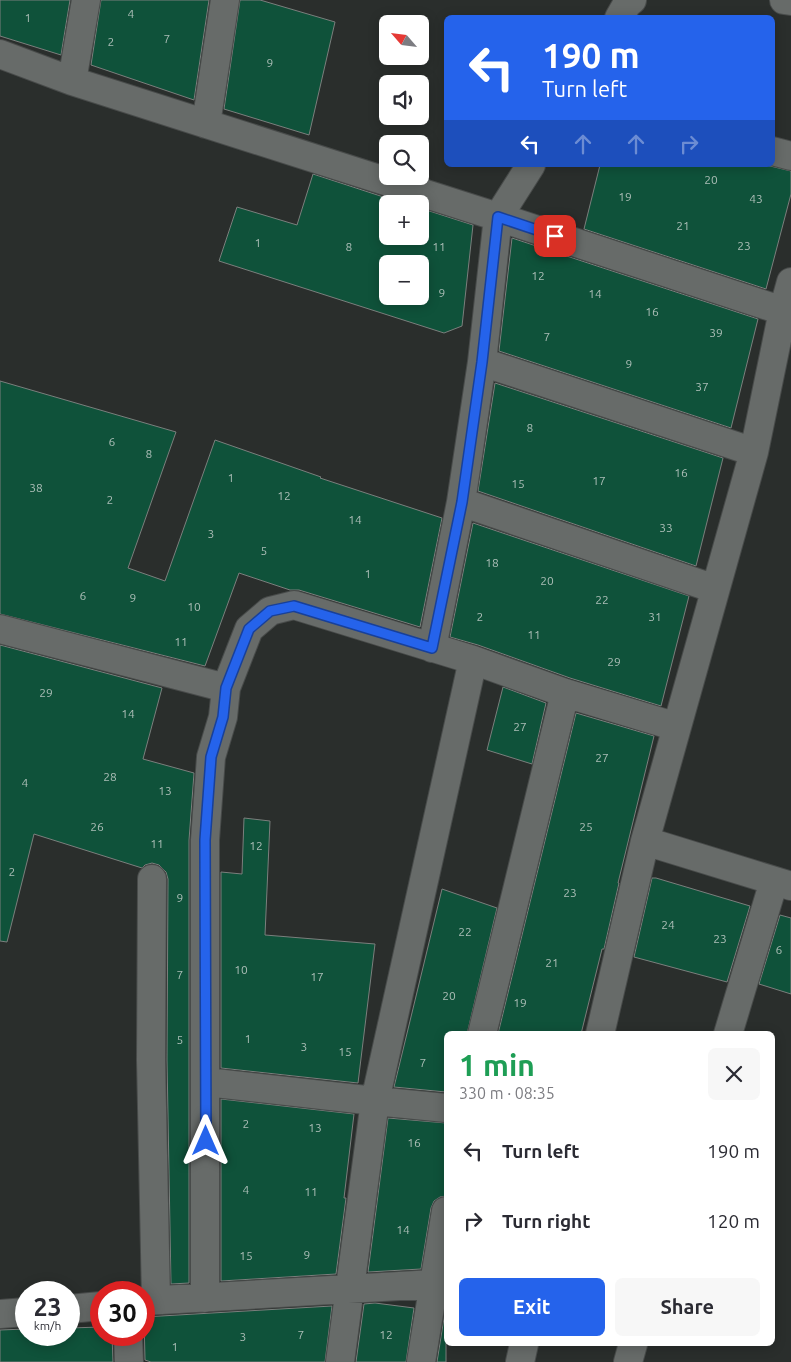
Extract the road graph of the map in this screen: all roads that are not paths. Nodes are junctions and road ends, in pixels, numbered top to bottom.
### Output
1 (86, 0) edge
2 (224, 0) edge
3 (632, 0) edge
4 (784, 0) edge
5 (791, 1) edge
6 (621, 15) edge
7 (0, 54) edge
8 (72, 81) junction
9 (206, 124) junction
10 (775, 151) edge
11 (791, 156) edge
12 (530, 167) edge
13 (498, 217) junction
14 (791, 282) edge
15 (787, 311) edge
16 (482, 362) junction
17 (754, 452) junction
18 (462, 502) junction
19 (715, 589) junction
20 (0, 629) edge
21 (432, 648) junction
22 (473, 660) junction
23 (226, 688) junction
24 (565, 693) junction
25 (677, 727) junction
26 (645, 841) junction
27 (152, 879) dead end
28 (783, 883) edge
29 (483, 1031) edge
30 (601, 1031) edge
31 (729, 1031) edge
32 (206, 1082) junction
33 (375, 1101) junction
34 (444, 1108) edge
35 (444, 1235) edge
36 (150, 1281) edge
37 (440, 1284) edge
38 (349, 1289) junction
39 (205, 1298) junction
40 (155, 1301) edge
41 (15, 1313) edge
42 (0, 1314) edge
43 (128, 1346) edge
44 (524, 1346) edge
45 (632, 1346) edge
46 (128, 1362) edge
47 (340, 1362) edge
48 (421, 1362) edge
49 (520, 1362) edge
50 (628, 1362) edge

1 - 8 street
2 - 9 street
3 - 6 street
4 - 5 street
7 - 8 street
8 - 9 street
9 - 13 street
10 - 11 street
12 - 13 street
13 - 15 street
13 - 16 street
14 - 15 street
15 - 17 street
16 - 17 street
16 - 18 street
17 - 19 street
18 - 19 street
18 - 21 street
19 - 25 street
20 - 23 street
21 - 22 street
21 - 23 street
22 - 24 street
22 - 33 street
23 - 32 street
24 - 25 street
24 - 29 street
25 - 26 street
26 - 28 street
26 - 30 street
27 - 36 street
28 - 31 street
32 - 33 street
32 - 39 street
33 - 34 street
33 - 38 street
35 - 37 street
37 - 38 street
37 - 48 street
38 - 39 street
38 - 47 street
39 - 40 street
41 - 42 street
43 - 46 street
44 - 49 street
45 - 50 street

